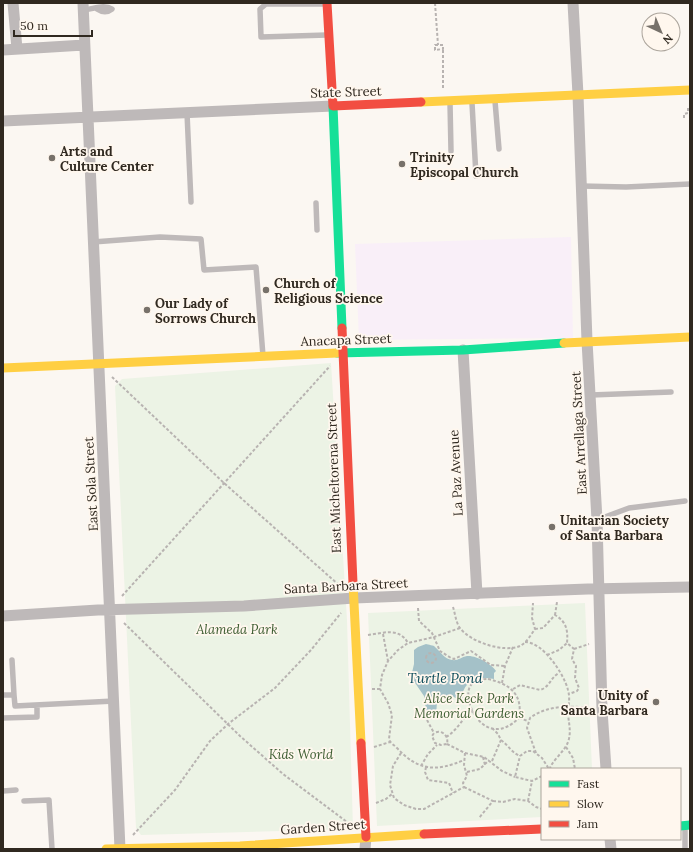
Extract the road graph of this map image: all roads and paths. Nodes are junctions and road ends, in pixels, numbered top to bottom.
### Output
1 (13, 3) edge
2 (435, 3) edge
3 (573, 3) edge
4 (327, 4) edge
5 (83, 6) edge
6 (97, 9) dead end
7 (327, 35) junction
8 (438, 45) junction
9 (84, 46) junction
10 (16, 49) junction
11 (443, 49) junction
12 (3, 50) edge
13 (690, 90) edge
14 (578, 95) junction
15 (495, 99) junction
16 (472, 100) junction
17 (446, 101) junction
18 (333, 106) junction
19 (688, 106) dead end
20 (187, 113) junction
21 (87, 117) junction
22 (684, 118) dead end
23 (3, 122) edge
24 (499, 149) dead end
25 (451, 151) dead end
26 (476, 176) dead end
27 (690, 184) edge
28 (581, 186) junction
29 (191, 202) dead end
30 (316, 204) dead end
31 (318, 230) dead end
32 (93, 242) junction
33 (690, 337) edge
34 (587, 341) junction
35 (463, 350) junction
36 (343, 353) junction
37 (263, 357) junction
38 (99, 364) junction
39 (331, 366) dead end
40 (3, 368) edge
41 (112, 377) dead end
42 (671, 392) dead end
43 (591, 395) junction
44 (224, 483) junction
45 (685, 502) dead end
46 (597, 520) junction
47 (341, 587) dead end
48 (690, 587) edge
49 (598, 589) junction
50 (477, 594) junction
51 (122, 596) dead end
52 (354, 598) junction
53 (557, 602) dead end
54 (533, 603) dead end
55 (453, 607) dead end
56 (418, 608) dead end
57 (111, 610) junction
58 (341, 613) dead end
59 (555, 615) junction
60 (3, 616) edge
61 (124, 624) dead end
62 (460, 628) junction
63 (535, 630) junction
64 (368, 634) dead end
65 (383, 634) junction
66 (434, 637) junction
67 (525, 642) junction
68 (408, 643) junction
69 (567, 643) junction
70 (589, 644) dead end
71 (513, 647) junction
72 (574, 649) junction
73 (440, 652) junction
74 (435, 655) junction
75 (547, 655) junction
76 (12, 660) dead end
77 (388, 661) junction
78 (505, 666) junction
79 (559, 673) junction
80 (502, 683) junction
81 (370, 689) dead end
82 (380, 689) junction
83 (513, 689) junction
84 (569, 694) junction
85 (3, 695) edge
86 (14, 695) junction
87 (114, 701) junction
88 (36, 705) junction
89 (569, 707) junction
90 (592, 709) dead end
91 (473, 710) junction
92 (3, 718) edge
93 (519, 718) junction
94 (427, 720) dead end
95 (528, 721) junction
96 (228, 724) junction
97 (493, 729) junction
98 (434, 733) junction
99 (446, 736) junction
100 (500, 740) junction
101 (390, 742) junction
102 (437, 744) junction
103 (447, 744) junction
104 (372, 747) dead end
105 (566, 747) junction
106 (401, 753) junction
107 (465, 753) junction
108 (536, 753) junction
109 (520, 756) junction
110 (483, 757) junction
111 (464, 760) junction
112 (490, 761) junction
113 (485, 765) junction
114 (421, 766) junction
115 (426, 767) junction
116 (548, 768) edge
117 (550, 768) edge
118 (575, 768) edge
119 (606, 768) edge
120 (467, 772) junction
121 (541, 776) edge
122 (515, 777) junction
123 (532, 781) junction
124 (464, 787) junction
125 (16, 790) dead end
126 (3, 791) edge
127 (453, 793) junction
128 (392, 794) junction
129 (24, 801) dead end
130 (493, 801) junction
131 (528, 801) junction
132 (374, 803) dead end
133 (541, 810) edge
134 (477, 822) dead end
135 (351, 825) dead end
136 (685, 825) edge
137 (541, 829) edge
138 (133, 835) dead end
139 (366, 837) junction
140 (219, 848) edge
141 (52, 849) edge
142 (106, 849) edge
143 (120, 849) edge
144 (365, 849) edge
145 (685, 849) edge

1 - 10 street
2 - 8 path
3 - 14 street, East Arrellaga Street
4 - 7 street, East Micheltorena Street
4 - 7 lane
5 - 6 lane
5 - 9 street, East Sola Street
7 - 18 street, East Micheltorena Street
8 - 11 path
8 - 11 path
9 - 10 street
9 - 21 street, East Sola Street
10 - 12 street
11 - 17 path
13 - 14 street, State Street
14 - 15 street, State Street
14 - 28 street, East Arrellaga Street
15 - 16 street, State Street
15 - 24 lane
16 - 17 street, State Street
16 - 26 lane
17 - 18 street, State Street
17 - 25 lane
18 - 20 street, State Street
18 - 36 street, East Micheltorena Street
19 - 22 path
20 - 21 street, State Street
20 - 29 lane
21 - 23 street, State Street
21 - 32 street, East Sola Street
27 - 28 lane
28 - 34 street, East Arrellaga Street
30 - 31 lane
32 - 37 lane
32 - 38 street, East Sola Street
33 - 34 street, Anacapa Street
34 - 35 street, Anacapa Street
34 - 43 street, East Arrellaga Street
35 - 36 street, Anacapa Street
35 - 50 street, La Paz Avenue
36 - 37 street, Anacapa Street
36 - 52 street, East Micheltorena Street
37 - 38 street, Anacapa Street
38 - 40 street, Anacapa Street
38 - 57 street, East Sola Street
39 - 44 path
41 - 44 path
42 - 43 lane
43 - 46 street, East Arrellaga Street
44 - 47 path
44 - 51 path
45 - 46 lane
46 - 49 street, East Arrellaga Street
48 - 49 street, Santa Barbara Street
49 - 50 street, Santa Barbara Street
49 - 119 street, East Arrellaga Street
50 - 52 street, Santa Barbara Street
52 - 57 street, Santa Barbara Street
52 - 139 street, East Micheltorena Street
53 - 59 path
54 - 63 path
55 - 62 path
56 - 66 path
57 - 60 street, Santa Barbara Street
57 - 87 street, East Sola Street
58 - 96 path
59 - 63 path
59 - 69 path
61 - 96 path
62 - 66 path
62 - 71 path
63 - 67 path
64 - 65 path
65 - 68 path
65 - 77 path
66 - 68 path
66 - 73 path
67 - 71 path
67 - 75 path
68 - 77 path
69 - 72 path
69 - 75 path
70 - 72 path
71 - 78 path
72 - 84 path
73 - 74 path
73 - 78 path
74 - 74 path
75 - 79 path
76 - 86 lane
77 - 82 path
78 - 80 path
79 - 83 path
79 - 84 path
80 - 83 path
80 - 91 path
81 - 82 path
82 - 101 path
83 - 93 path
84 - 89 path
85 - 86 lane
86 - 88 lane
87 - 88 lane
87 - 143 street, East Sola Street
88 - 92 lane
89 - 90 path
89 - 95 path
89 - 105 path
91 - 97 path
91 - 99 path
93 - 95 path
93 - 97 path
94 - 98 path
95 - 108 path
96 - 135 path
96 - 138 path
97 - 100 path
98 - 99 path
98 - 102 path
99 - 103 path
100 - 109 path
100 - 112 path
101 - 104 path
101 - 106 path
102 - 103 path
102 - 114 path
103 - 107 path
105 - 117 path
105 - 118 path
106 - 114 path
106 - 128 path
107 - 110 path
107 - 111 path
108 - 109 path
108 - 116 path
109 - 122 path
110 - 112 path
110 - 113 path
111 - 115 path
111 - 120 path
112 - 113 path
112 - 122 path
113 - 120 path
114 - 115 path
115 - 127 path
120 - 124 path
121 - 123 path
122 - 123 path
123 - 131 path
124 - 127 path
124 - 130 path
125 - 126 lane
127 - 128 path
128 - 132 path
129 - 141 lane
130 - 131 path
130 - 134 path
131 - 133 path
136 - 145 lane
137 - 139 street, Garden Street
139 - 140 street, Garden Street
139 - 144 street, East Micheltorena Street
140 - 143 street, Garden Street
142 - 143 street, Garden Street

